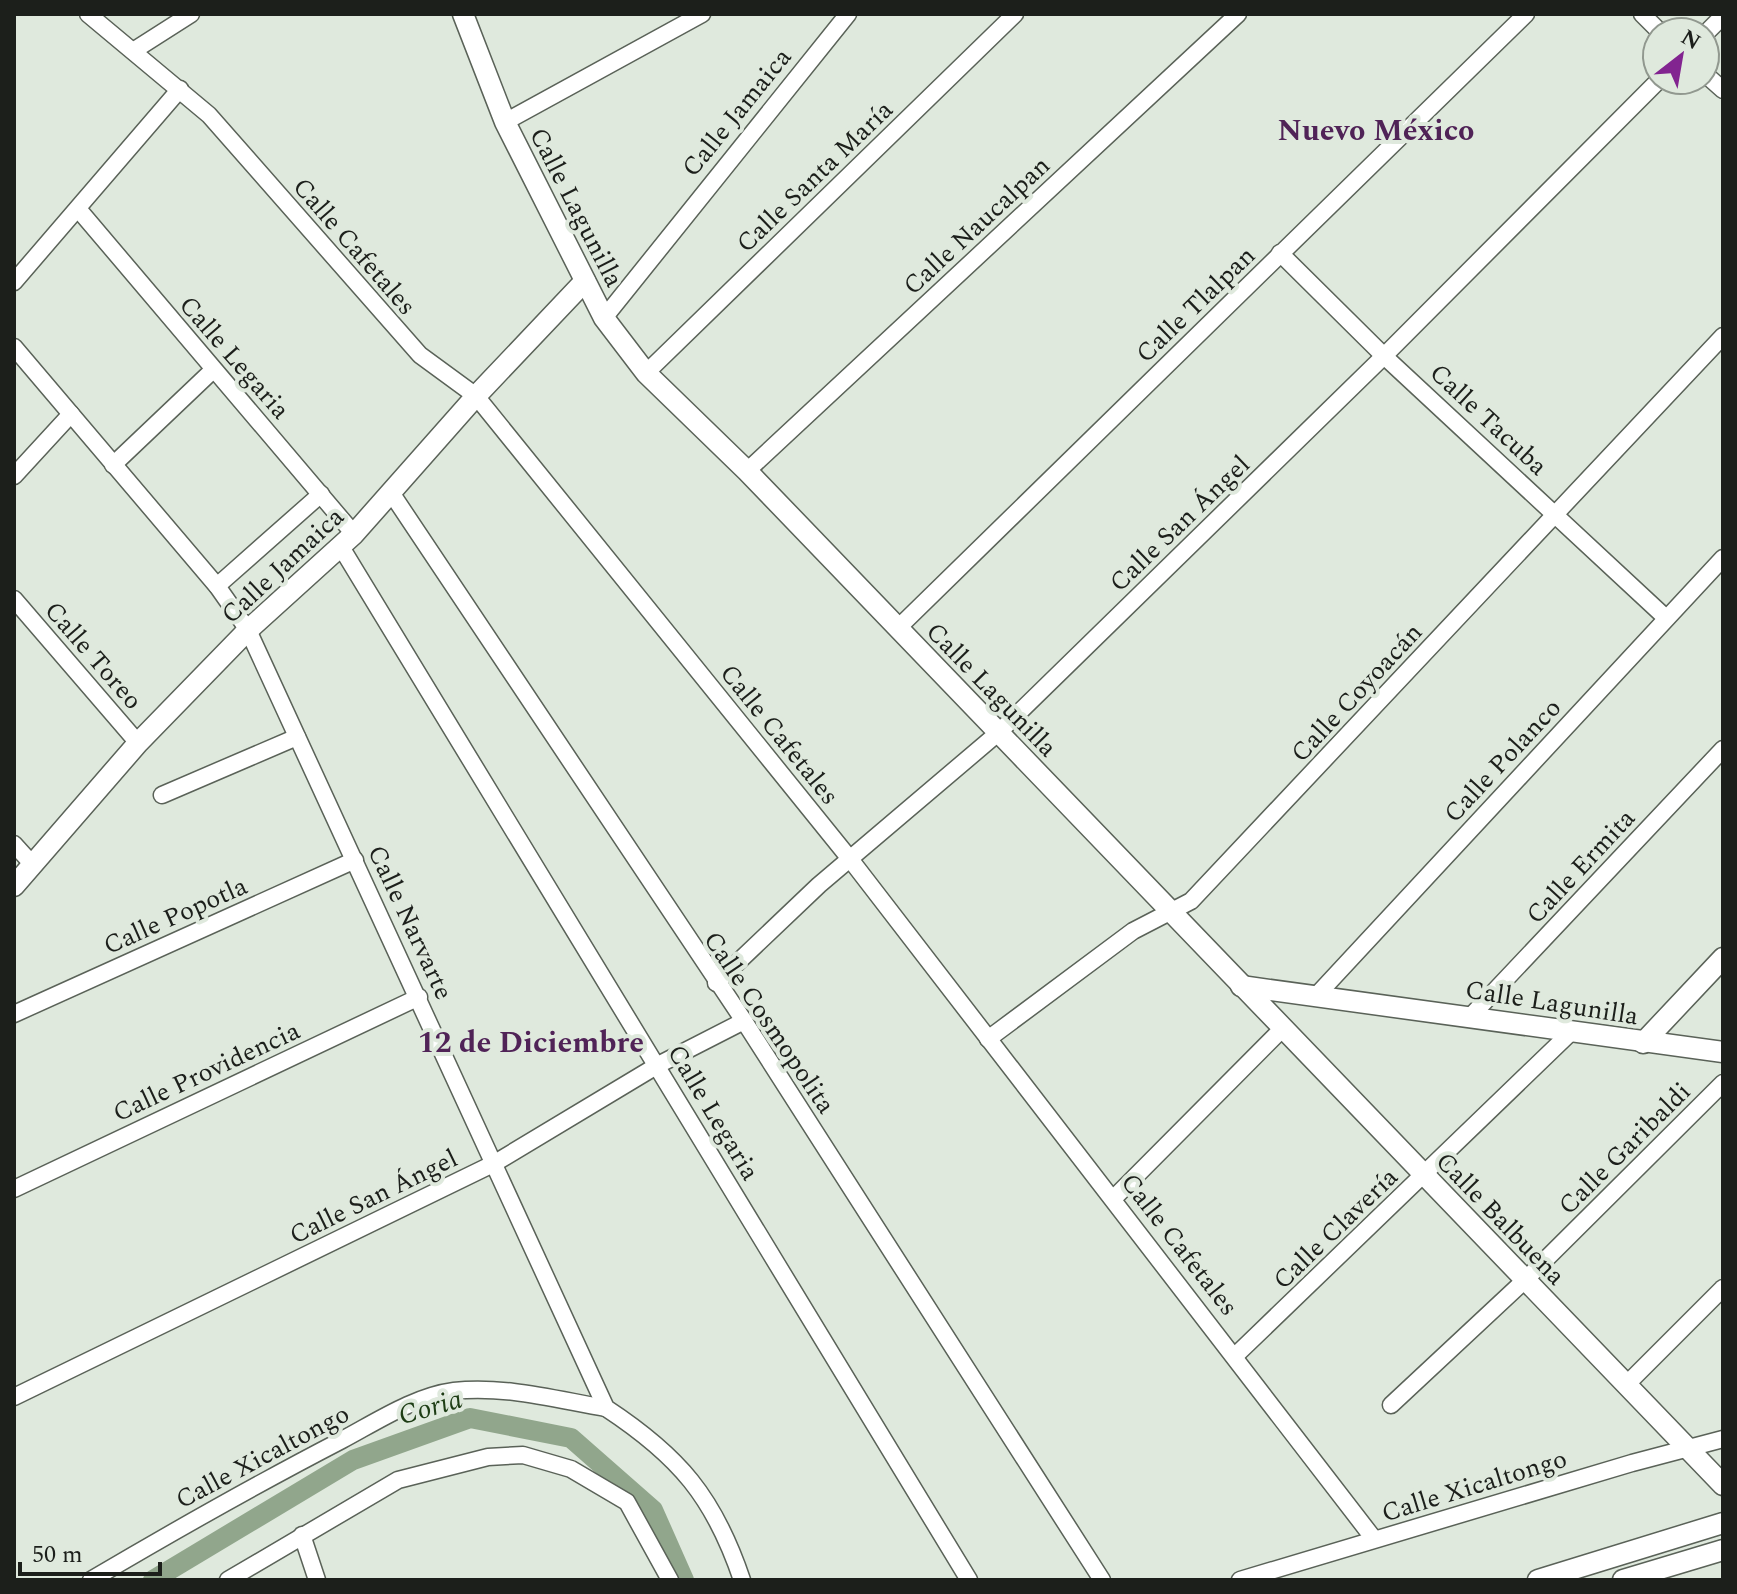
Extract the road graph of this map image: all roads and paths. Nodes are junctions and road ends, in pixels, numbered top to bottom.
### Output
1 (88, 14) edge
2 (191, 14) edge
3 (463, 14) edge
4 (702, 14) edge
5 (848, 14) edge
6 (1015, 14) edge
7 (1238, 14) edge
8 (1526, 14) edge
9 (133, 51) junction
10 (180, 89) junction
11 (1643, 96) edge
12 (505, 122) junction
13 (79, 210) junction
14 (1280, 253) junction
15 (585, 281) junction
16 (14, 282) edge
17 (604, 318) junction
18 (1723, 336) edge
19 (14, 347) edge
20 (1384, 356) junction
21 (213, 370) junction
22 (646, 373) junction
23 (476, 396) junction
24 (71, 414) junction
25 (113, 465) junction
26 (747, 471) junction
27 (14, 476) edge
28 (321, 494) junction
29 (392, 494) junction
30 (1556, 514) junction
31 (347, 541) junction
32 (1723, 558) edge
33 (217, 586) junction
34 (14, 599) edge
35 (1666, 618) junction
36 (898, 628) junction
37 (248, 630) junction
38 (998, 733) junction
39 (297, 737) junction
40 (138, 743) junction
41 (1723, 749) edge
42 (162, 795) dead end
43 (14, 844) edge
44 (850, 859) junction
45 (355, 860) junction
46 (33, 865) junction
47 (14, 886) edge
48 (1171, 912) junction
49 (1723, 958) edge
50 (716, 983) junction
51 (1241, 986) junction
52 (1317, 995) junction
53 (419, 997) junction
54 (14, 1014) edge
55 (1471, 1016) junction
56 (744, 1021) junction
57 (1282, 1029) junction
58 (1569, 1034) junction
59 (988, 1039) junction
60 (1643, 1043) junction
61 (1723, 1052) edge
62 (658, 1065) junction
63 (1723, 1083) edge
64 (495, 1163) junction
65 (1425, 1176) junction
66 (14, 1189) edge
67 (1114, 1198) junction
68 (1525, 1280) junction
69 (1723, 1288) edge
70 (1236, 1355) junction
71 (1626, 1385) junction
72 (14, 1397) edge
73 (1391, 1405) dead end
74 (606, 1408) junction
75 (1723, 1439) edge
76 (1686, 1447) junction
77 (1723, 1485) edge
78 (1723, 1523) edge
79 (302, 1535) junction
80 (1374, 1539) junction
81 (1723, 1550) edge
82 (664, 1578) edge
83 (91, 1580) edge
84 (228, 1580) edge
85 (317, 1580) edge
86 (742, 1580) edge
87 (969, 1580) edge
88 (1102, 1580) edge
89 (1240, 1580) edge
90 (1538, 1580) edge
91 (1623, 1580) edge

1 - 9 street, Calle Cafetales
2 - 9 street
3 - 12 street, Calle Lagunilla
4 - 12 street
5 - 17 street, Calle Jamaica
6 - 22 street, Calle Santa María
7 - 26 street, Calle Naucalpan
8 - 14 street, Calle Tlalpan
9 - 10 street, Calle Cafetales
10 - 13 street
10 - 23 street, Calle Cafetales
11 - 20 street, Calle San Ángel
12 - 15 street, Calle Lagunilla
13 - 16 street
13 - 21 street, Calle Legaria
14 - 20 street, Calle Tacuba
14 - 36 street, Calle Tlalpan
15 - 17 street, Calle Lagunilla
15 - 23 street, Calle Jamaica
17 - 22 street, Calle Lagunilla
18 - 30 street, Calle Coyoacán
19 - 24 street, Calle Narvarte
20 - 30 street, Calle Tacuba
20 - 38 street, Calle San Ángel
21 - 25 street
21 - 28 street, Calle Legaria
22 - 26 street, Calle Lagunilla
23 - 29 street, Calle Jamaica
23 - 44 street, Calle Cafetales
24 - 25 street, Calle Narvarte
24 - 27 street
25 - 33 street, Calle Narvarte
26 - 36 street, Calle Lagunilla
28 - 31 street, Calle Legaria
28 - 33 street
29 - 31 street, Calle Jamaica
29 - 50 street, Calle Cosmopolita
30 - 35 street, Calle Tacuba
30 - 48 street, Calle Coyoacán
31 - 37 street, Calle Jamaica
31 - 62 street, Calle Legaria
32 - 35 street, Calle Polanco
33 - 37 street, Calle Narvarte
34 - 40 street, Calle Toreo
35 - 52 street, Calle Polanco
36 - 38 street, Calle Lagunilla
37 - 39 street, Calle Narvarte
37 - 40 street, Calle Jamaica
38 - 44 street, Calle San Ángel
38 - 48 street, Calle Lagunilla
39 - 42 street
39 - 45 street, Calle Narvarte
40 - 46 street, Calle Jamaica
41 - 55 street, Calle Ermita
43 - 46 street
44 - 50 street, Calle San Ángel
44 - 59 street, Calle Cafetales
45 - 53 street, Calle Narvarte
45 - 54 street, Calle Popotla
46 - 47 street, Calle Jamaica
48 - 51 street, Calle Lagunilla
48 - 59 street, Calle Coyoacán
49 - 60 street
50 - 56 street, Calle Cosmopolita
51 - 52 street, Calle Lagunilla
51 - 57 street, Calle Balbuena
52 - 55 street, Calle Lagunilla
53 - 64 street, Calle Narvarte
53 - 66 street, Calle Providencia
55 - 58 street, Calle Lagunilla
56 - 62 street, Calle San Ángel
56 - 88 street, Calle Cosmopolita
57 - 65 street, Calle Balbuena
57 - 67 street
58 - 60 street, Calle Lagunilla
58 - 65 street, Calle Clavería
59 - 67 street, Calle Cafetales
60 - 61 street, Calle Lagunilla
62 - 64 street, Calle San Ángel
62 - 87 street, Calle Legaria
63 - 68 street, Calle Garibaldi
64 - 72 street, Calle San Ángel
64 - 74 street, Calle Narvarte
65 - 68 street, Calle Balbuena
65 - 70 street, Calle Clavería
67 - 70 street, Calle Cafetales
68 - 71 street, Calle Balbuena
68 - 73 street, Calle Garibaldi
69 - 71 street
70 - 80 street, Calle Cafetales
71 - 76 street, Calle Balbuena
74 - 83 street, Calle Xicaltongo
74 - 86 street, Calle Narvarte
75 - 76 street, Calle Xicaltongo
76 - 77 street, Calle Balbuena
76 - 80 street, Calle Xicaltongo
78 - 90 street
79 - 82 street
79 - 84 street
79 - 85 street
80 - 89 street, Calle Xicaltongo
81 - 91 street

